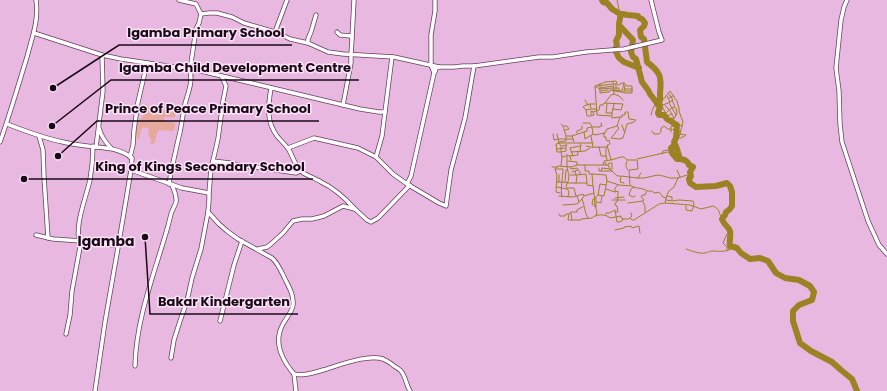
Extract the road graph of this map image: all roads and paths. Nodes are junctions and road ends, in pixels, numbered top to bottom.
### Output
1 (36, 0) edge
2 (179, 0) edge
3 (287, 0) edge
4 (354, 0) edge
5 (435, 0) edge
6 (651, 0) edge
7 (847, 0) edge
8 (201, 14) junction
9 (316, 15) dead end
10 (275, 32) junction
11 (337, 32) dead end
12 (34, 33) junction
13 (352, 39) junction
14 (308, 43) junction
15 (102, 55) junction
16 (351, 55) junction
17 (392, 57) junction
18 (147, 63) junction
19 (430, 64) junction
20 (474, 66) junction
21 (439, 67) junction
22 (190, 70) junction
23 (434, 73) junction
24 (222, 77) junction
25 (231, 79) junction
26 (226, 86) junction
27 (271, 88) junction
28 (343, 105) junction
29 (385, 112) junction
30 (6, 124) junction
31 (99, 126) junction
32 (39, 136) junction
33 (0, 142) edge
34 (95, 146) junction
35 (288, 148) junction
36 (112, 149) junction
37 (130, 157) junction
38 (376, 157) junction
39 (213, 161) junction
40 (131, 170) junction
41 (300, 171) junction
42 (170, 184) junction
43 (409, 184) junction
44 (208, 193) junction
45 (355, 208) junction
46 (208, 212) junction
47 (36, 235) dead end
48 (48, 238) junction
49 (78, 240) junction
50 (242, 241) junction
51 (118, 246) junction
52 (258, 249) junction
53 (887, 254) edge
54 (220, 321) dead end
55 (66, 334) dead end
56 (171, 358) dead end
57 (135, 366) dead end
58 (294, 374) junction
59 (95, 391) edge
60 (296, 391) edge
61 (410, 391) edge

1 - 12 street
2 - 8 street
3 - 10 street
4 - 13 street
5 - 19 street
6 - 20 street
7 - 53 street
8 - 10 street
8 - 22 street
9 - 14 street
10 - 14 street
11 - 13 street
12 - 15 street
12 - 30 street
13 - 16 street
14 - 16 street
15 - 18 street
15 - 31 street
16 - 17 street
16 - 28 street
17 - 19 street
17 - 29 street
18 - 22 street
18 - 37 street
19 - 21 street
19 - 23 street
20 - 21 street
20 - 43 street
21 - 23 street
22 - 24 street
22 - 42 street
23 - 43 street
24 - 25 street
24 - 26 street
25 - 26 street
25 - 27 street
26 - 39 street
27 - 28 street
27 - 35 street
28 - 29 street
29 - 38 street
30 - 32 street
30 - 33 street
31 - 34 street
31 - 36 street
32 - 34 street
32 - 48 street
34 - 36 street
34 - 49 street
35 - 38 street
35 - 41 street
36 - 37 street
37 - 40 street
38 - 43 street
39 - 41 street
39 - 44 street
40 - 42 street
40 - 51 street
41 - 45 street
42 - 44 street
42 - 57 street
43 - 45 street
44 - 46 street
45 - 52 street
46 - 50 street
46 - 56 street
47 - 48 street
48 - 49 street
49 - 51 street
49 - 55 street
50 - 52 street
50 - 54 street
51 - 59 street
52 - 58 street
58 - 60 street
58 - 61 street

